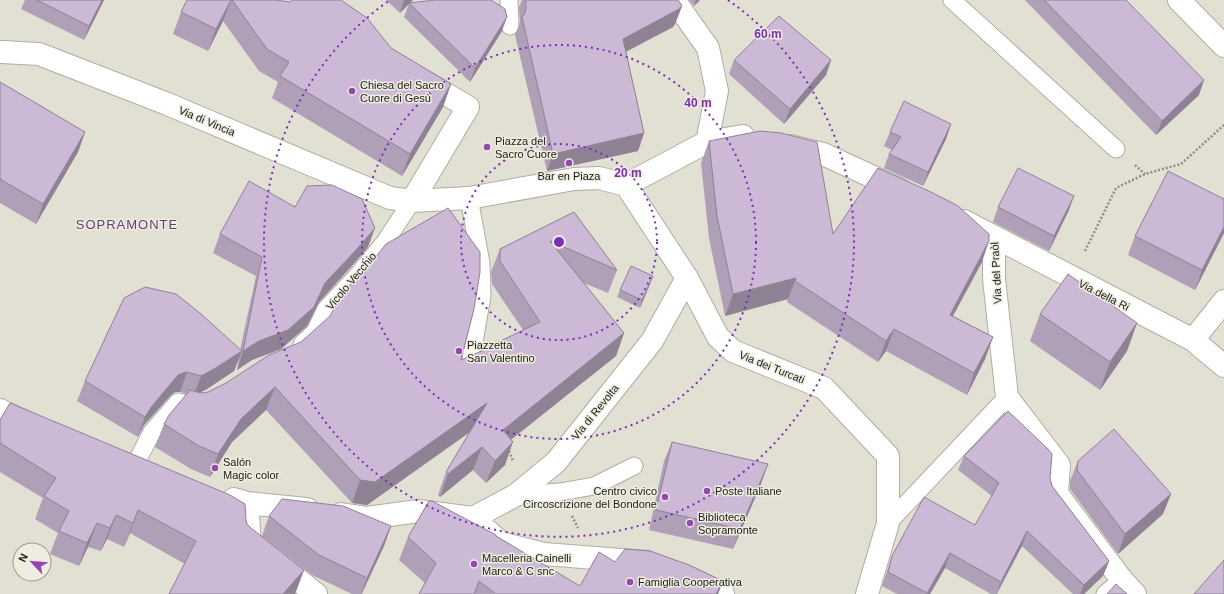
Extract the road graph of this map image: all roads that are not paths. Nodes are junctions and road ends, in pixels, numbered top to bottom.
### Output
1 (674, 0) edge
2 (952, 0) edge
3 (1179, 0) edge
4 (509, 1) edge
5 (510, 26) dead end
6 (1224, 46) edge
7 (0, 52) edge
8 (403, 68) edge
9 (706, 142) junction
10 (1116, 149) dead end
11 (626, 185) junction
12 (917, 197) edge
13 (469, 198) junction
14 (412, 201) junction
15 (945, 211) edge
16 (994, 237) junction
17 (688, 278) junction
18 (1224, 301) edge
19 (1193, 340) junction
20 (292, 353) edge
21 (470, 365) edge
22 (1224, 366) edge
23 (1008, 397) junction
24 (212, 398) edge
25 (0, 410) edge
26 (49, 433) edge
27 (115, 453) edge
28 (138, 459) junction
29 (634, 466) dead end
30 (158, 468) edge
31 (521, 491) junction
32 (213, 492) edge
33 (247, 503) junction
34 (473, 518) junction
35 (888, 523) junction
36 (1129, 587) edge
37 (316, 594) edge
38 (723, 594) edge
39 (867, 594) edge
40 (1105, 594) edge

1 - 9 street
2 - 10 lane
3 - 6 street
4 - 5 lane
7 - 14 street, Via di Vincia
8 - 14 street
9 - 11 street
9 - 12 street
11 - 13 street
11 - 17 street, Via dei Turcati
13 - 14 street
13 - 21 lane
14 - 20 lane, Vicolo Vecchio
15 - 16 street, Via del Praòl
16 - 19 street, Via della Ri
16 - 23 street, Via del Praòl
17 - 31 street, Via di Revolta
17 - 35 street, Via dei Turcati
18 - 19 street
19 - 22 street, Via della Ri
23 - 35 lane, Via dei Turcati
23 - 36 street
24 - 28 lane
25 - 26 street
27 - 28 street
28 - 30 street
29 - 31 lane
31 - 34 street, Via di Revolta
32 - 33 street
33 - 34 street
33 - 37 street
34 - 38 street
35 - 39 street, Via dei Turcati
36 - 40 lane

